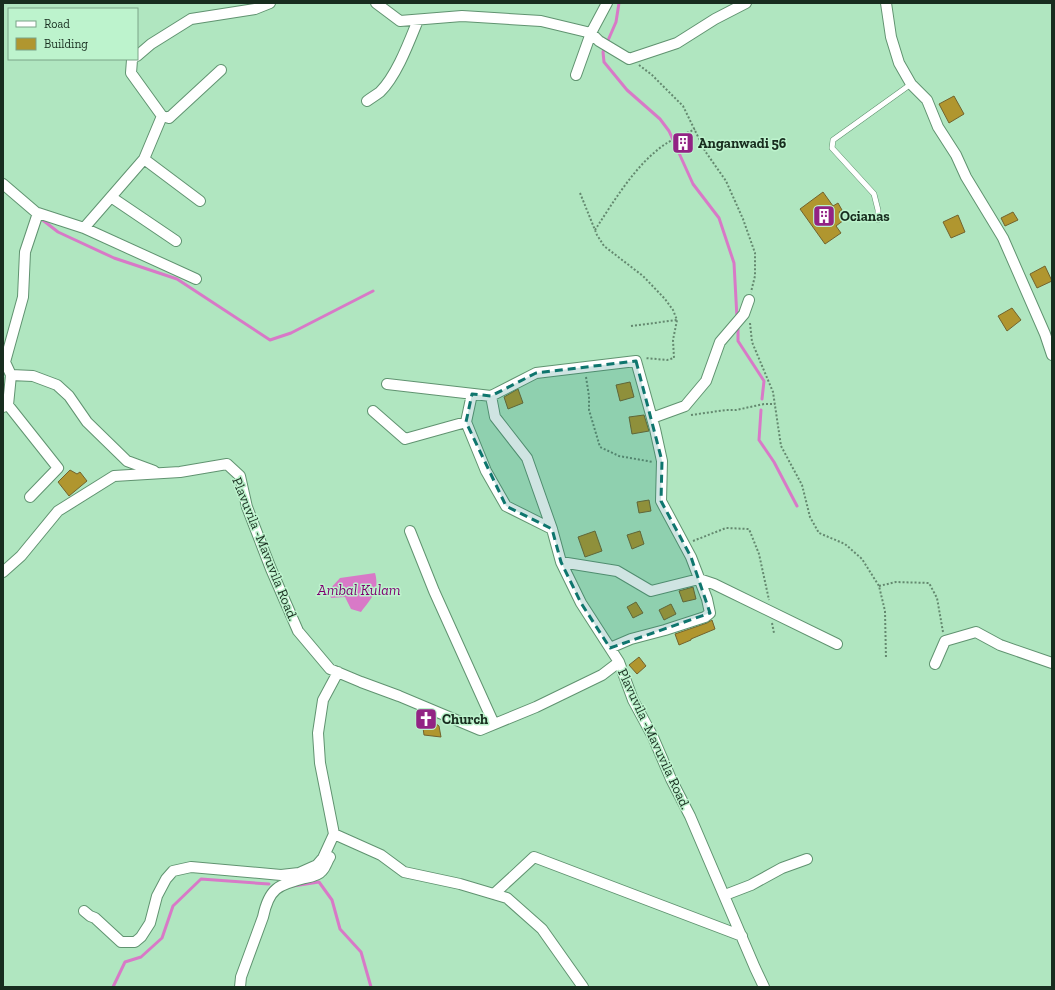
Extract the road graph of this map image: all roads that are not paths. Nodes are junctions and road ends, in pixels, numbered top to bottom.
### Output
1 (270, 3) edge
2 (376, 3) edge
3 (607, 3) edge
4 (746, 3) edge
5 (886, 3) edge
6 (418, 20) junction
7 (591, 33) junction
8 (138, 55) edge
9 (132, 60) edge
10 (221, 70) dead end
11 (576, 75) dead end
12 (911, 84) junction
13 (367, 101) dead end
14 (162, 116) junction
15 (144, 159) junction
16 (3, 184) edge
17 (111, 197) junction
18 (200, 202) dead end
19 (37, 216) junction
20 (878, 220) dead end
21 (84, 228) junction
22 (176, 241) dead end
23 (196, 279) dead end
24 (749, 300) road end
25 (1052, 355) edge
26 (11, 375) junction
27 (387, 384) dead end
28 (472, 394) junction
29 (491, 396) junction
30 (5, 406) edge
31 (373, 411) dead end
32 (652, 418) junction
33 (466, 422) junction
34 (127, 461) junction
35 (162, 473) junction
36 (114, 476) junction
37 (30, 497) dead end
38 (552, 529) junction
39 (410, 531) dead end
40 (561, 562) junction
41 (3, 572) edge
42 (699, 579) junction
43 (837, 644) dead end
44 (610, 648) junction
45 (619, 662) junction
46 (1052, 663) edge
47 (935, 664) dead end
48 (334, 674) junction
49 (494, 724) junction
50 (334, 834) junction
51 (807, 859) dead end
52 (494, 894) junction
53 (725, 895) junction
54 (84, 911) dead end
55 (742, 936) junction
56 (240, 987) edge
57 (583, 987) edge
58 (764, 987) edge

1 - 8 street
2 - 6 street
3 - 7 street
4 - 7 street
5 - 12 street
6 - 7 street
6 - 13 street
7 - 11 street
9 - 14 street
10 - 14 street
12 - 20 lane
12 - 25 street
14 - 15 street
15 - 17 street
15 - 18 street
16 - 19 street
17 - 21 street
17 - 22 street
19 - 21 street
19 - 26 street
21 - 23 street
24 - 32 street
26 - 30 street
26 - 34 street
27 - 28 street
28 - 29 street
28 - 33 street
29 - 32 street
29 - 38 street
30 - 37 street
31 - 33 street
32 - 42 street
33 - 38 street
34 - 35 street
34 - 36 street
35 - 36 street, Plavuvila -Mavuvila Road.
35 - 48 street, Plavuvila -Mavuvila Road.
36 - 41 street, Plavuvila -Mavuvila Road.
38 - 40 street
39 - 49 street
40 - 42 street
40 - 44 street
42 - 43 street
42 - 44 street
44 - 45 street
45 - 49 street, Plavuvila -Mavuvila Road.
45 - 53 street, Plavuvila -Mavuvila Road.
46 - 47 street
48 - 49 street, Plavuvila -Mavuvila Road.
48 - 50 street
50 - 52 street
50 - 54 street
50 - 56 street
51 - 53 street
52 - 55 street
52 - 57 street
53 - 55 street, Plavuvila -Mavuvila Road.
55 - 58 street, Plavuvila -Mavuvila Road.

